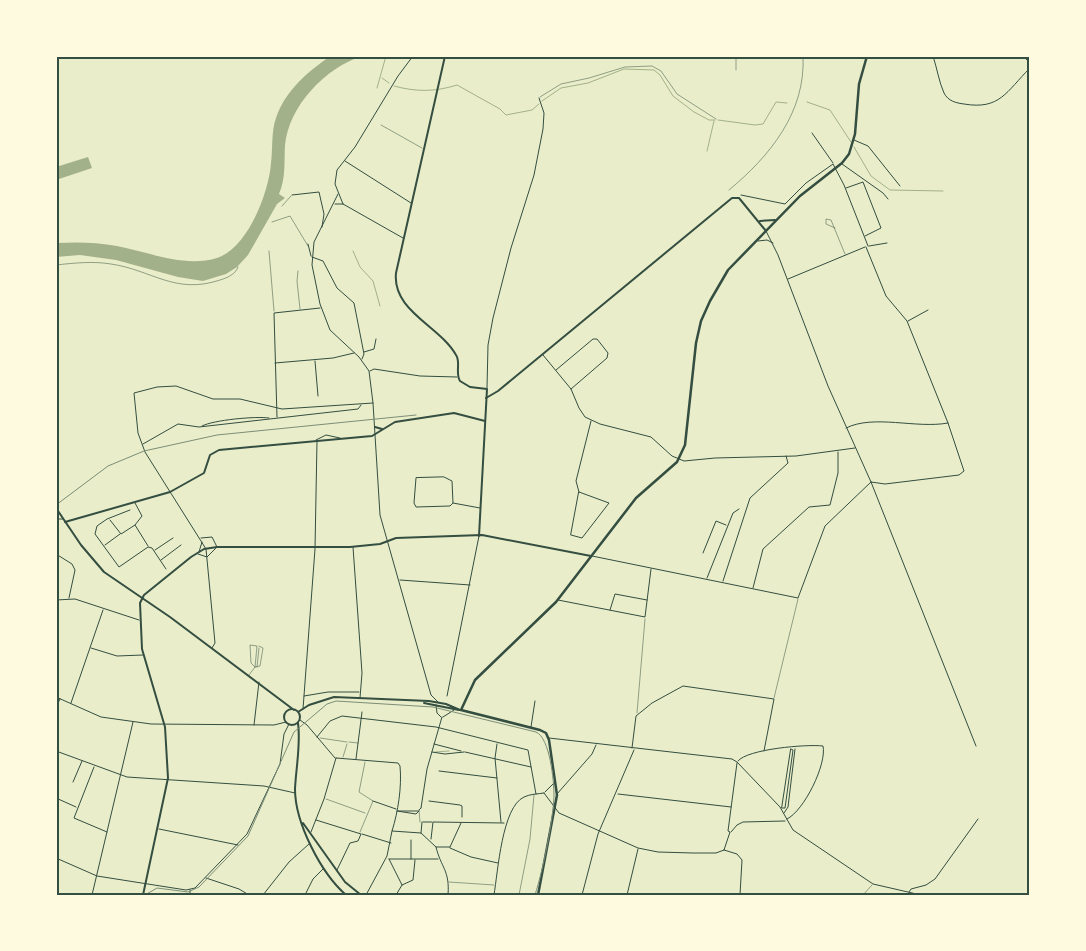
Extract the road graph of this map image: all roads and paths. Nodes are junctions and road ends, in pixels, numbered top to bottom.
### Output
1 (412, 56) edge
2 (445, 56) edge
3 (736, 56) edge
4 (803, 56) edge
5 (867, 56) edge
6 (933, 56) edge
7 (1023, 56) edge
8 (1030, 63) edge
9 (1030, 68) edge
10 (736, 70) dead end
11 (538, 98) joint
12 (716, 119) dead end
13 (381, 125) dead end
14 (812, 133) dead end
15 (854, 140) junction
16 (424, 148) junction
17 (344, 160) junction
18 (842, 163) junction
19 (833, 164) junction
20 (836, 168) junction
21 (900, 186) dead end
22 (845, 188) junction
23 (729, 190) dead end
24 (338, 194) junction
25 (292, 195) joint
26 (741, 195) dead end
27 (749, 197) junction
28 (888, 200) dead end
29 (742, 202) junction
30 (334, 203) junction
31 (342, 204) junction
32 (412, 204) junction
33 (282, 206) dead end
34 (777, 220) junction
35 (759, 221) junction
36 (272, 222) dead end
37 (322, 227) junction
38 (835, 228) dead end
39 (766, 231) junction
40 (864, 236) junction
41 (404, 238) junction
42 (757, 241) junction
43 (773, 243) junction
44 (887, 243) dead end
45 (308, 245) joint
46 (867, 247) junction
47 (269, 251) dead end
48 (846, 255) junction
49 (311, 257) junction
50 (56, 264) edge
51 (238, 267) dead end
52 (298, 271) dead end
53 (787, 279) junction
54 (321, 307) junction
55 (300, 310) junction
56 (928, 310) dead end
57 (274, 313) junction
58 (907, 321) junction
59 (376, 340) dead end
60 (375, 348) junction
61 (378, 349) dead end
62 (354, 353) junction
63 (363, 353) junction
64 (542, 354) junction
65 (315, 360) junction
66 (361, 360) junction
67 (274, 363) junction
68 (556, 370) junction
69 (369, 372) junction
70 (458, 377) junction
71 (487, 389) junction
72 (571, 389) junction
73 (318, 396) dead end
74 (486, 398) junction
75 (373, 403) junction
76 (360, 404) junction
77 (275, 407) junction
78 (277, 418) junction
79 (485, 421) junction
80 (591, 421) junction
81 (948, 423) junction
82 (375, 427) junction
83 (846, 429) junction
84 (382, 430) junction
85 (375, 435) junction
86 (341, 439) junction
87 (316, 440) junction
88 (141, 444) junction
89 (856, 448) junction
90 (838, 452) junction
91 (786, 456) junction
92 (679, 459) junction
93 (871, 482) junction
94 (170, 492) junction
95 (579, 492) junction
96 (135, 502) junction
97 (452, 503) junction
98 (56, 508) edge
99 (480, 508) junction
100 (739, 509) dead end
101 (130, 510) dead end
102 (63, 518) junction
103 (56, 519) edge
104 (110, 519) junction
105 (66, 522) junction
106 (135, 525) junction
107 (727, 525) junction
108 (121, 534) junction
109 (479, 536) junction
110 (172, 538) dead end
111 (201, 540) junction
112 (387, 541) junction
113 (104, 545) junction
114 (181, 545) dead end
115 (217, 546) junction
116 (148, 547) junction
117 (315, 547) junction
118 (353, 547) junction
119 (206, 548) junction
120 (154, 550) junction
121 (198, 552) junction
122 (703, 553) dead end
123 (56, 554) edge
124 (195, 554) junction
125 (591, 556) junction
126 (207, 558) junction
127 (161, 560) junction
128 (651, 568) junction
129 (166, 569) dead end
130 (706, 579) junction
131 (399, 580) junction
132 (723, 582) junction
133 (470, 585) junction
134 (752, 588) junction
135 (798, 598) junction
136 (69, 599) junction
137 (142, 599) junction
138 (56, 600) edge
139 (558, 600) junction
140 (647, 600) junction
141 (103, 610) junction
142 (610, 610) junction
143 (645, 617) junction
144 (139, 620) junction
145 (90, 648) junction
146 (212, 648) junction
147 (144, 655) junction
148 (255, 667) junction
149 (257, 668) junction
150 (249, 674) junction
151 (259, 682) junction
152 (361, 692) junction
153 (431, 695) junction
154 (303, 696) junction
155 (447, 696) dead end
156 (56, 697) edge
157 (60, 698) junction
158 (360, 699) junction
159 (774, 699) junction
160 (427, 701) junction
161 (535, 701) dead end
162 (422, 702) junction
163 (287, 703) junction
164 (71, 704) junction
165 (437, 704) junction
166 (56, 708) edge
167 (304, 709) junction
168 (454, 709) junction
169 (294, 710) junction
170 (460, 710) junction
171 (288, 711) junction
172 (298, 712) junction
173 (362, 712) dead end
174 (637, 714) junction
175 (442, 717) junction
176 (361, 718) junction
177 (300, 720) junction
178 (133, 722) junction
179 (286, 722) junction
180 (298, 723) junction
181 (289, 724) junction
182 (165, 725) junction
183 (293, 725) junction
184 (254, 726) junction
185 (439, 728) junction
186 (531, 728) junction
187 (298, 731) junction
188 (317, 738) junction
189 (549, 738) junction
190 (347, 742) junction
191 (358, 743) junction
192 (497, 743) junction
193 (434, 744) junction
194 (596, 744) junction
195 (976, 746) dead end
196 (633, 749) junction
197 (793, 749) junction
198 (56, 750) edge
199 (764, 751) junction
200 (432, 752) junction
201 (465, 752) junction
202 (336, 758) junction
203 (495, 758) junction
204 (343, 759) junction
205 (82, 760) junction
206 (355, 760) junction
207 (365, 760) junction
208 (737, 762) junction
209 (95, 765) junction
210 (532, 767) junction
211 (438, 771) dead end
212 (121, 775) junction
213 (497, 778) junction
214 (168, 781) junction
215 (73, 782) dead end
216 (556, 782) junction
217 (269, 787) junction
218 (296, 793) junction
219 (544, 793) junction
220 (616, 793) junction
221 (535, 794) junction
222 (557, 795) junction
223 (56, 798) edge
224 (324, 799) junction
225 (373, 801) junction
226 (429, 801) dead end
227 (77, 807) junction
228 (731, 807) junction
229 (420, 809) junction
230 (396, 810) junction
231 (556, 810) junction
232 (366, 814) junction
233 (784, 814) junction
234 (462, 817) dead end
235 (978, 819) dead end
236 (316, 820) junction
237 (787, 820) junction
238 (422, 822) junction
239 (433, 822) junction
240 (461, 823) junction
241 (501, 823) junction
242 (505, 823) junction
243 (158, 829) junction
244 (392, 831) junction
245 (600, 831) junction
246 (308, 832) junction
247 (411, 832) junction
248 (730, 832) junction
249 (107, 833) junction
250 (361, 834) junction
251 (421, 834) junction
252 (411, 836) dead end
253 (314, 837) junction
254 (309, 840) junction
255 (411, 840) dead end
256 (431, 841) junction
257 (310, 843) junction
258 (391, 843) junction
259 (238, 845) junction
260 (436, 847) junction
261 (450, 847) junction
262 (638, 848) junction
263 (724, 850) junction
264 (56, 858) edge
265 (388, 859) junction
266 (438, 859) junction
267 (410, 860) junction
268 (415, 860) junction
269 (500, 863) junction
270 (323, 868) junction
271 (337, 871) junction
272 (97, 876) junction
273 (205, 878) junction
274 (449, 882) junction
275 (145, 884) junction
276 (873, 884) junction
277 (402, 885) junction
278 (496, 885) junction
279 (190, 890) junction
280 (909, 893) junction
281 (92, 895) edge
282 (142, 895) edge
283 (190, 895) edge
284 (249, 895) edge
285 (263, 895) edge
286 (306, 895) edge
287 (346, 895) edge
288 (360, 895) edge
289 (366, 895) edge
290 (396, 895) edge
291 (448, 895) edge
292 (494, 895) edge
293 (518, 895) edge
294 (538, 895) edge
295 (582, 895) edge
296 (628, 895) edge
297 (740, 895) edge
298 (864, 895) edge
299 (867, 895) edge
300 (921, 895) edge

1 - 17 street
2 - 16 main road
3 - 10 lane
4 - 23 lane
5 - 15 main road
6 - 9 street
7 - 8 street
11 - 12 lane
11 - 71 street
13 - 16 lane
14 - 19 street
15 - 18 main road
15 - 21 street
16 - 32 main road
17 - 24 street
17 - 32 street
18 - 20 main road
18 - 28 street
19 - 20 street
19 - 27 street
20 - 22 street
20 - 34 main road
22 - 40 street
22 - 40 street
24 - 30 street
24 - 31 street
25 - 33 lane
25 - 37 street
26 - 27 street
27 - 29 street
29 - 35 main road
29 - 64 main road
30 - 31 street
30 - 37 street
31 - 41 street
32 - 41 main road
34 - 35 main road
34 - 39 main road
35 - 39 main road
36 - 45 lane
37 - 49 street
38 - 48 lane
39 - 42 main road
39 - 43 street
40 - 46 street
41 - 70 main road
42 - 43 street
42 - 92 main road
43 - 53 street
44 - 46 street
45 - 49 street
46 - 48 street
46 - 58 street
47 - 57 lane
48 - 53 street
49 - 54 street
49 - 63 street
50 - 51 lane
52 - 55 lane
53 - 83 street
54 - 55 street
54 - 62 street
55 - 57 street
56 - 58 street
57 - 67 street
58 - 81 street
59 - 60 street
60 - 61 street
60 - 63 street
62 - 65 street
62 - 66 street
63 - 66 street
64 - 68 street
64 - 74 main road
65 - 67 street
65 - 73 street
66 - 69 street
67 - 77 street
68 - 72 street
68 - 72 street
69 - 70 street
69 - 75 street
70 - 71 main road
71 - 74 main road
72 - 80 street
74 - 79 main road
75 - 76 street
75 - 82 street
76 - 77 street
76 - 78 street
77 - 78 street
77 - 88 street
78 - 88 street
79 - 84 main road
79 - 99 main road
80 - 92 street
80 - 95 street
81 - 83 street
81 - 93 street
82 - 84 main road
82 - 85 street
83 - 89 street
84 - 85 main road
85 - 86 main road
85 - 112 street
86 - 87 main road
86 - 87 street
87 - 94 main road
87 - 117 street
88 - 94 street
89 - 90 street
89 - 93 street
90 - 91 street
90 - 134 street
91 - 92 street
91 - 132 street
92 - 125 main road
93 - 135 street
93 - 195 street
94 - 96 main road
94 - 111 street
95 - 95 street
96 - 105 main road
96 - 106 street
97 - 97 street
97 - 99 street
98 - 102 main road
99 - 109 main road
100 - 107 street
101 - 104 street
102 - 103 street
102 - 105 main road
104 - 108 street
104 - 113 street
105 - 137 main road
106 - 108 street
106 - 116 street
107 - 122 street
107 - 130 street
108 - 113 street
109 - 112 main road
109 - 125 main road
109 - 133 street
110 - 120 street
111 - 115 street
111 - 119 street
111 - 121 street
112 - 118 main road
112 - 131 street
113 - 116 street
114 - 127 street
115 - 117 main road
115 - 119 main road
115 - 126 street
116 - 120 street
117 - 118 main road
117 - 154 street
118 - 152 street
119 - 121 main road
119 - 126 street
120 - 127 street
121 - 124 main road
123 - 136 street
124 - 126 street
124 - 137 main road
125 - 128 street
125 - 139 main road
126 - 146 street
127 - 129 street
128 - 130 street
128 - 140 street
130 - 132 street
131 - 133 street
131 - 153 street
132 - 134 street
133 - 155 street
134 - 135 street
135 - 159 lane
136 - 138 street
136 - 141 street
137 - 144 main road
137 - 146 main road
139 - 142 street
139 - 170 main road
140 - 142 street
140 - 143 street
141 - 144 street
141 - 145 street
142 - 143 street
143 - 174 lane
144 - 147 main road
145 - 147 street
145 - 164 street
146 - 150 main road
147 - 182 main road
148 - 148 lane
148 - 149 lane
148 - 150 lane
149 - 149 lane
150 - 151 main road
151 - 163 main road
151 - 184 street
152 - 154 street
152 - 158 street
153 - 160 street
153 - 165 street
154 - 167 street
156 - 157 street
157 - 164 street
157 - 166 street
158 - 162 main road
158 - 167 main road
159 - 174 street
159 - 199 street
160 - 162 main road
160 - 165 main road
161 - 186 street
162 - 165 main road
163 - 169 main road
163 - 171 main road
164 - 178 street
165 - 168 main road
165 - 170 main road
165 - 175 street
167 - 172 main road
168 - 170 main road
168 - 175 street
169 - 171 main road
169 - 172 main road
170 - 186 main road
171 - 179 main road
172 - 177 main road
173 - 176 street
174 - 196 street
175 - 185 street
176 - 185 street
176 - 188 street
176 - 191 street
177 - 180 main road
177 - 188 street
178 - 182 street
178 - 212 street
179 - 181 main road
179 - 184 street
180 - 183 main road
180 - 187 main road
181 - 183 main road
181 - 217 street
182 - 184 street
182 - 214 main road
183 - 187 main road
185 - 192 street
185 - 193 street
186 - 189 main road
187 - 218 main road
188 - 190 lane
188 - 202 street
189 - 194 street
189 - 216 main road
190 - 191 lane
190 - 204 lane
191 - 206 street
192 - 203 street
192 - 210 street
193 - 200 street
193 - 201 street
194 - 196 street
194 - 222 street
196 - 208 street
196 - 220 street
197 - 197 street
197 - 199 street
197 - 233 street
197 - 237 street
198 - 205 street
199 - 208 street
200 - 201 street
200 - 229 street
201 - 203 street
202 - 204 street
202 - 224 street
203 - 210 street
203 - 213 street
204 - 206 street
205 - 209 street
205 - 215 street
206 - 207 street
207 - 225 lane
207 - 230 street
208 - 228 street
208 - 233 street
209 - 212 street
209 - 227 street
210 - 221 street
211 - 213 street
212 - 214 street
212 - 249 street
213 - 241 street
214 - 217 street
214 - 243 main road
216 - 219 street
216 - 222 main road
217 - 218 street
217 - 259 street
218 - 246 main road
219 - 221 street
219 - 231 street
220 - 228 street
220 - 245 street
221 - 242 street
221 - 293 lane
222 - 231 main road
223 - 227 street
224 - 232 lane
224 - 236 street
225 - 230 street
225 - 232 lane
226 - 234 street
227 - 249 street
228 - 248 street
229 - 230 street
229 - 238 lane
230 - 244 street
231 - 245 street
231 - 294 main road
232 - 250 lane
233 - 237 street
235 - 280 street
236 - 246 street
236 - 250 street
237 - 248 street
237 - 276 street
238 - 239 street
238 - 251 street
239 - 240 street
239 - 256 street
240 - 241 street
240 - 261 street
241 - 242 street
242 - 269 street
243 - 259 street
243 - 275 main road
244 - 247 street
244 - 258 street
245 - 262 street
245 - 295 street
246 - 253 main road
246 - 254 main road
247 - 251 street
247 - 252 street
248 - 263 street
249 - 272 street
250 - 258 street
250 - 271 street
251 - 256 street
253 - 254 main road
253 - 271 main road
254 - 257 main road
255 - 267 street
256 - 260 street
257 - 270 main road
257 - 285 street
258 - 265 street
259 - 273 street
260 - 261 street
260 - 266 street
261 - 269 street
262 - 263 street
262 - 296 street
263 - 297 street
264 - 272 street
265 - 267 street
265 - 277 street
265 - 289 street
266 - 268 street
266 - 274 street
267 - 268 street
268 - 277 street
269 - 278 street
270 - 286 street
270 - 287 main road
271 - 288 main road
272 - 275 street
272 - 281 street
273 - 279 street
273 - 284 street
274 - 278 lane
274 - 291 street
275 - 279 street
275 - 282 main road
276 - 280 street
276 - 298 lane
277 - 290 street
278 - 292 street
279 - 283 street
280 - 300 street
298 - 299 lane

